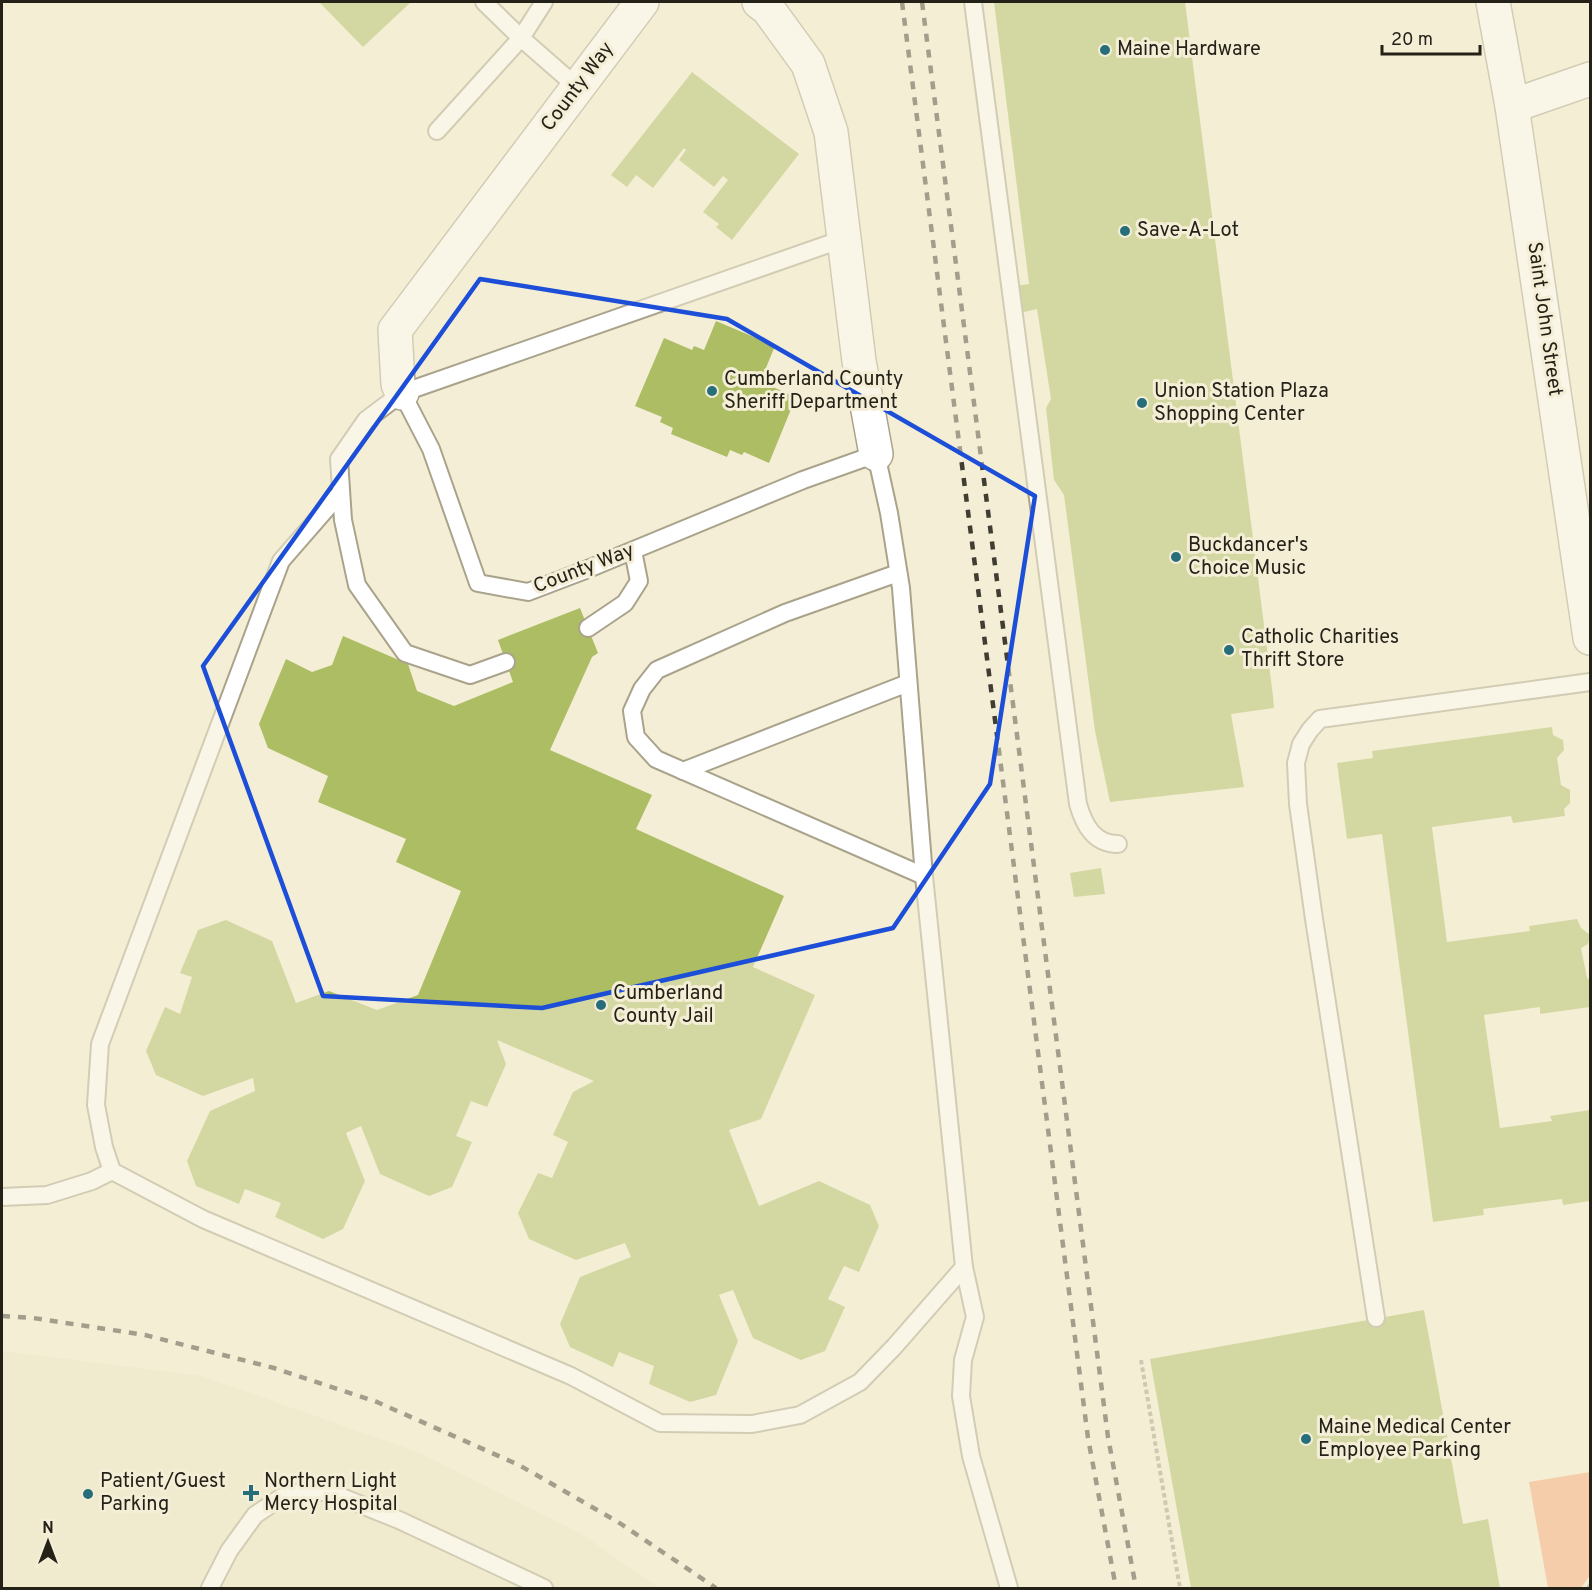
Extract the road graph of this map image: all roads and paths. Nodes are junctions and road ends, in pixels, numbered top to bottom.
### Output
1 (484, 2) edge
2 (544, 2) edge
3 (642, 2) edge
4 (759, 2) edge
5 (973, 2) edge
6 (1498, 3) edge
7 (521, 39) junction
8 (1590, 79) edge
9 (578, 87) junction
10 (1512, 106) junction
11 (437, 131) dead end
12 (843, 239) junction
13 (402, 393) junction
14 (876, 454) junction
15 (341, 492) junction
16 (633, 551) junction
17 (898, 573) junction
18 (588, 628) dead end
19 (1590, 638) edge
20 (506, 662) dead end
21 (1590, 682) edge
22 (908, 683) junction
23 (683, 771) junction
24 (1118, 844) dead end
25 (924, 876) junction
26 (112, 1172) junction
27 (2, 1197) edge
28 (964, 1267) junction
29 (1376, 1318) dead end
30 (1141, 1360) dead end
31 (210, 1588) edge
32 (544, 1588) edge
33 (1010, 1588) edge
34 (1180, 1588) edge

1 - 7 lane
2 - 7 lane
3 - 9 street, County Way
4 - 12 street
5 - 24 lane
6 - 10 street, Saint John Street
7 - 9 lane
7 - 11 lane
8 - 10 street
9 - 13 street, County Way
10 - 19 street, Saint John Street
12 - 13 lane
12 - 14 street
13 - 15 lane
13 - 16 lane, County Way
14 - 16 lane, County Way
14 - 17 lane
15 - 20 lane
15 - 26 lane
16 - 18 lane
17 - 22 lane
17 - 23 lane
21 - 29 lane
22 - 23 lane
22 - 25 lane
23 - 25 lane
25 - 28 lane
26 - 27 lane
26 - 28 lane
28 - 33 lane
30 - 34 path
31 - 32 lane

